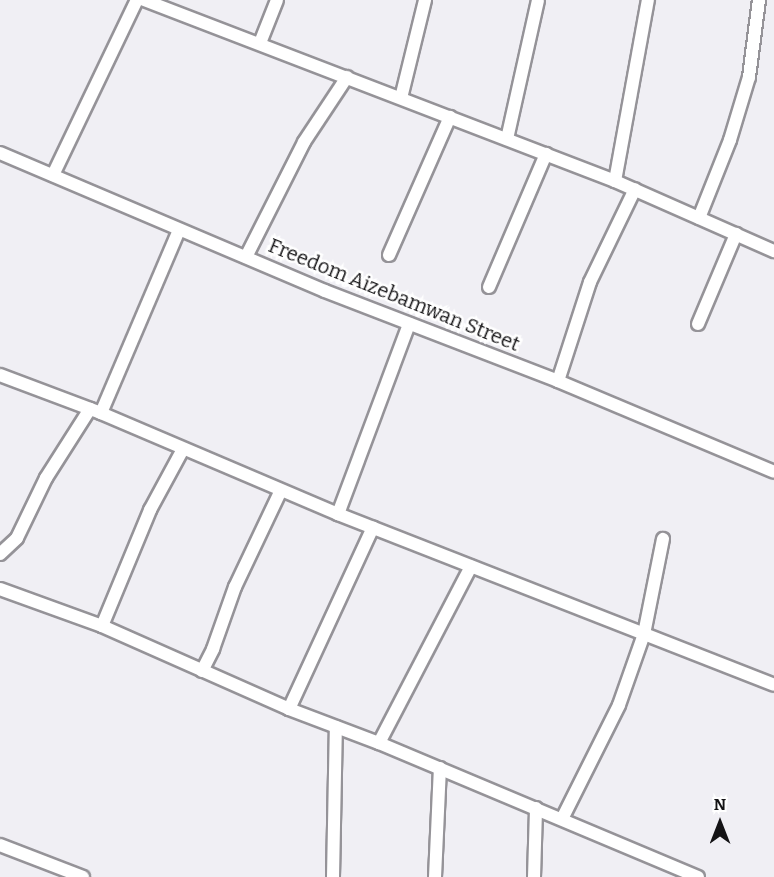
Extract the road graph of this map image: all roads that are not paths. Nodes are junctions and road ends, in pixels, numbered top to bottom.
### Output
1 (137, 0) edge
2 (144, 0) edge
3 (277, 0) edge
4 (425, 0) edge
5 (538, 0) edge
6 (648, 0) edge
7 (759, 0) edge
8 (260, 43) junction
9 (347, 77) junction
10 (401, 98) junction
11 (450, 117) junction
12 (507, 139) junction
13 (0, 153) edge
14 (546, 154) junction
15 (53, 175) junction
16 (615, 181) junction
17 (635, 189) junction
18 (699, 218) junction
19 (179, 230) junction
20 (736, 234) junction
21 (774, 250) edge
22 (389, 255) dead end
23 (246, 257) junction
24 (489, 287) dead end
25 (409, 324) junction
26 (698, 324) dead end
27 (0, 375) edge
28 (558, 381) junction
29 (95, 411) junction
30 (183, 449) junction
31 (774, 472) edge
32 (281, 490) junction
33 (338, 514) junction
34 (373, 527) junction
35 (663, 539) dead end
36 (0, 554) edge
37 (471, 566) junction
38 (0, 590) edge
39 (102, 626) junction
40 (644, 634) junction
41 (202, 671) junction
42 (774, 685) edge
43 (289, 709) junction
44 (336, 727) junction
45 (379, 743) junction
46 (440, 768) junction
47 (536, 808) junction
48 (562, 819) junction
49 (0, 845) edge
50 (83, 877) edge
51 (333, 877) edge
52 (435, 877) edge
53 (534, 877) edge
54 (698, 877) edge

1 - 15 street
2 - 8 street
3 - 8 street
4 - 10 street
5 - 12 street
6 - 16 street
7 - 18 street
8 - 9 street
9 - 10 street
9 - 23 street
10 - 11 street
11 - 12 street
11 - 22 street
12 - 14 street
13 - 15 street, Freedom Aizebamwan Street
14 - 16 street
14 - 24 street
15 - 19 street, Freedom Aizebamwan Street
16 - 17 street
17 - 18 street
17 - 28 street
18 - 20 street
19 - 23 street, Freedom Aizebamwan Street
19 - 29 street
20 - 21 street
20 - 26 street
23 - 25 street, Freedom Aizebamwan Street
25 - 28 street, Freedom Aizebamwan Street
25 - 33 street
27 - 29 street
28 - 31 street, Freedom Aizebamwan Street
29 - 30 street
29 - 36 street
30 - 32 street
30 - 39 street
32 - 33 street
32 - 41 street
33 - 34 street
34 - 37 street
34 - 43 street
35 - 40 street
37 - 40 street
37 - 45 street
38 - 39 street
39 - 41 street
40 - 42 street
40 - 48 street
41 - 43 street
43 - 44 street
44 - 45 street
44 - 51 street
45 - 46 street
46 - 47 street
46 - 52 street
47 - 48 street
47 - 53 street
48 - 54 street
49 - 50 street

